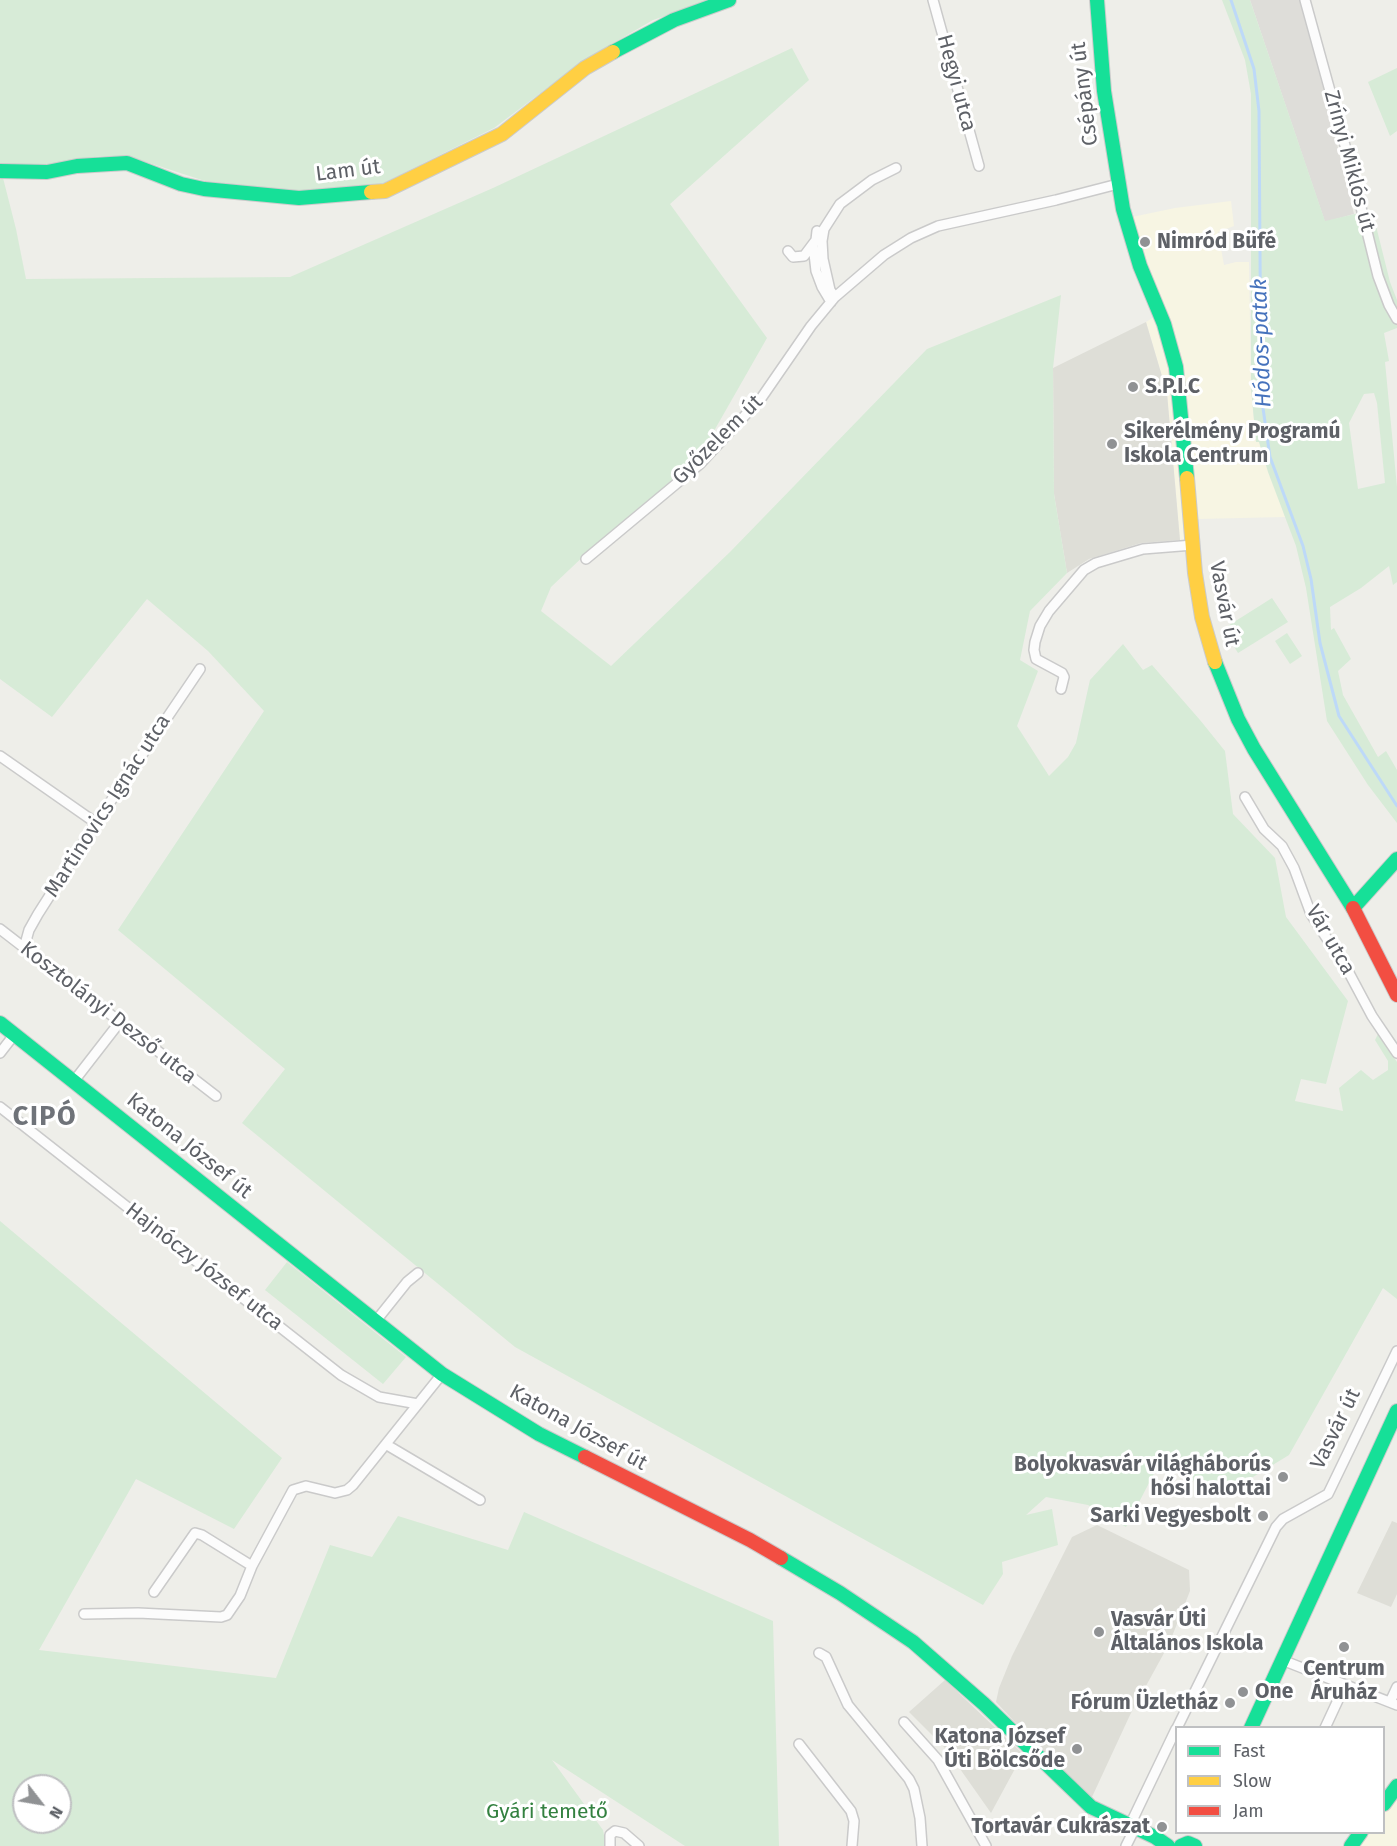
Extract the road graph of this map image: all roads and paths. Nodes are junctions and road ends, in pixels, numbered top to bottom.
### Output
1 (729, 0) edge
2 (933, 0) edge
3 (1097, 0) edge
4 (1305, 0) edge
5 (979, 166) dead end
6 (896, 168) dead end
7 (0, 171) edge
8 (1118, 184) junction
9 (817, 231) dead end
10 (813, 245) junction
11 (788, 252) dead end
12 (833, 300) junction
13 (1397, 319) edge
14 (1192, 545) junction
15 (586, 559) dead end
16 (200, 669) dead end
17 (1061, 689) dead end
18 (0, 756) edge
19 (1245, 797) dead end
20 (96, 824) junction
21 (1397, 859) edge
22 (1333, 877) junction
23 (1372, 886) junction
24 (1353, 908) junction
25 (0, 929) edge
26 (24, 948) junction
27 (1397, 995) edge
28 (0, 1023) edge
29 (119, 1023) junction
30 (14, 1035) junction
31 (0, 1053) edge
32 (1397, 1053) edge
33 (74, 1081) junction
34 (216, 1096) dead end
35 (0, 1107) edge
36 (418, 1273) dead end
37 (375, 1322) junction
38 (1397, 1351) edge
39 (442, 1374) junction
40 (418, 1404) junction
41 (1397, 1411) edge
42 (387, 1445) junction
43 (480, 1500) dead end
44 (252, 1566) junction
45 (154, 1592) dead end
46 (84, 1614) dead end
47 (819, 1653) dead end
48 (1282, 1660) junction
49 (1345, 1685) junction
50 (1397, 1687) edge
51 (1393, 1704) edge
52 (904, 1722) dead end
53 (1178, 1726) edge
54 (1252, 1726) edge
55 (1326, 1726) edge
56 (1175, 1732) edge
57 (799, 1744) dead end
58 (1397, 1786) edge
59 (1385, 1801) edge
60 (1132, 1826) junction
61 (1360, 1834) edge
62 (1155, 1837) junction
63 (1190, 1843) edge
64 (610, 1846) edge
65 (639, 1846) edge
66 (852, 1846) edge
67 (922, 1846) edge
68 (986, 1846) edge
69 (1126, 1846) edge
70 (1168, 1846) edge
71 (1351, 1846) edge

1 - 7 street, Lam út
2 - 5 street, Hegyi utca
3 - 8 street, Csépány út
4 - 13 street, Zrínyi Miklós út
6 - 12 street
8 - 12 street, Győzelem út
8 - 14 street, Vasvár út
9 - 10 street
10 - 11 street
10 - 12 street
12 - 15 street, Győzelem út
14 - 17 street
14 - 22 street, Vasvár út
16 - 20 street, Martinovics Ignác utca
18 - 20 street
19 - 32 street, Vár utca
20 - 26 street, Martinovics Ignác utca
21 - 23 street
22 - 23 street
22 - 24 street, Vasvár út
23 - 24 street
24 - 27 street, Vasvár út
25 - 26 street, Kosztolányi Dezső utca
26 - 29 street, Kosztolányi Dezső utca
28 - 30 street, Katona József út
29 - 33 street
29 - 34 street, Kosztolányi Dezső utca
30 - 31 street
30 - 33 street, Katona József út
33 - 37 street, Katona József út
35 - 40 street, Hajnóczy József utca
36 - 37 street
37 - 39 street, Katona József út
38 - 53 street, Vasvár út
39 - 40 street
39 - 60 street, Katona József út
40 - 42 street
41 - 48 street
42 - 43 street
42 - 44 street
44 - 45 street
44 - 46 street
47 - 67 street
48 - 49 street
48 - 54 street
49 - 51 street
49 - 55 street
50 - 51 street
52 - 68 street
56 - 60 street, Vasvár út
57 - 66 street
58 - 59 street
60 - 62 street, Katona József út
60 - 69 street, Vasvár út
61 - 71 street
62 - 63 street
62 - 70 street, Katona József út
64 - 65 street

